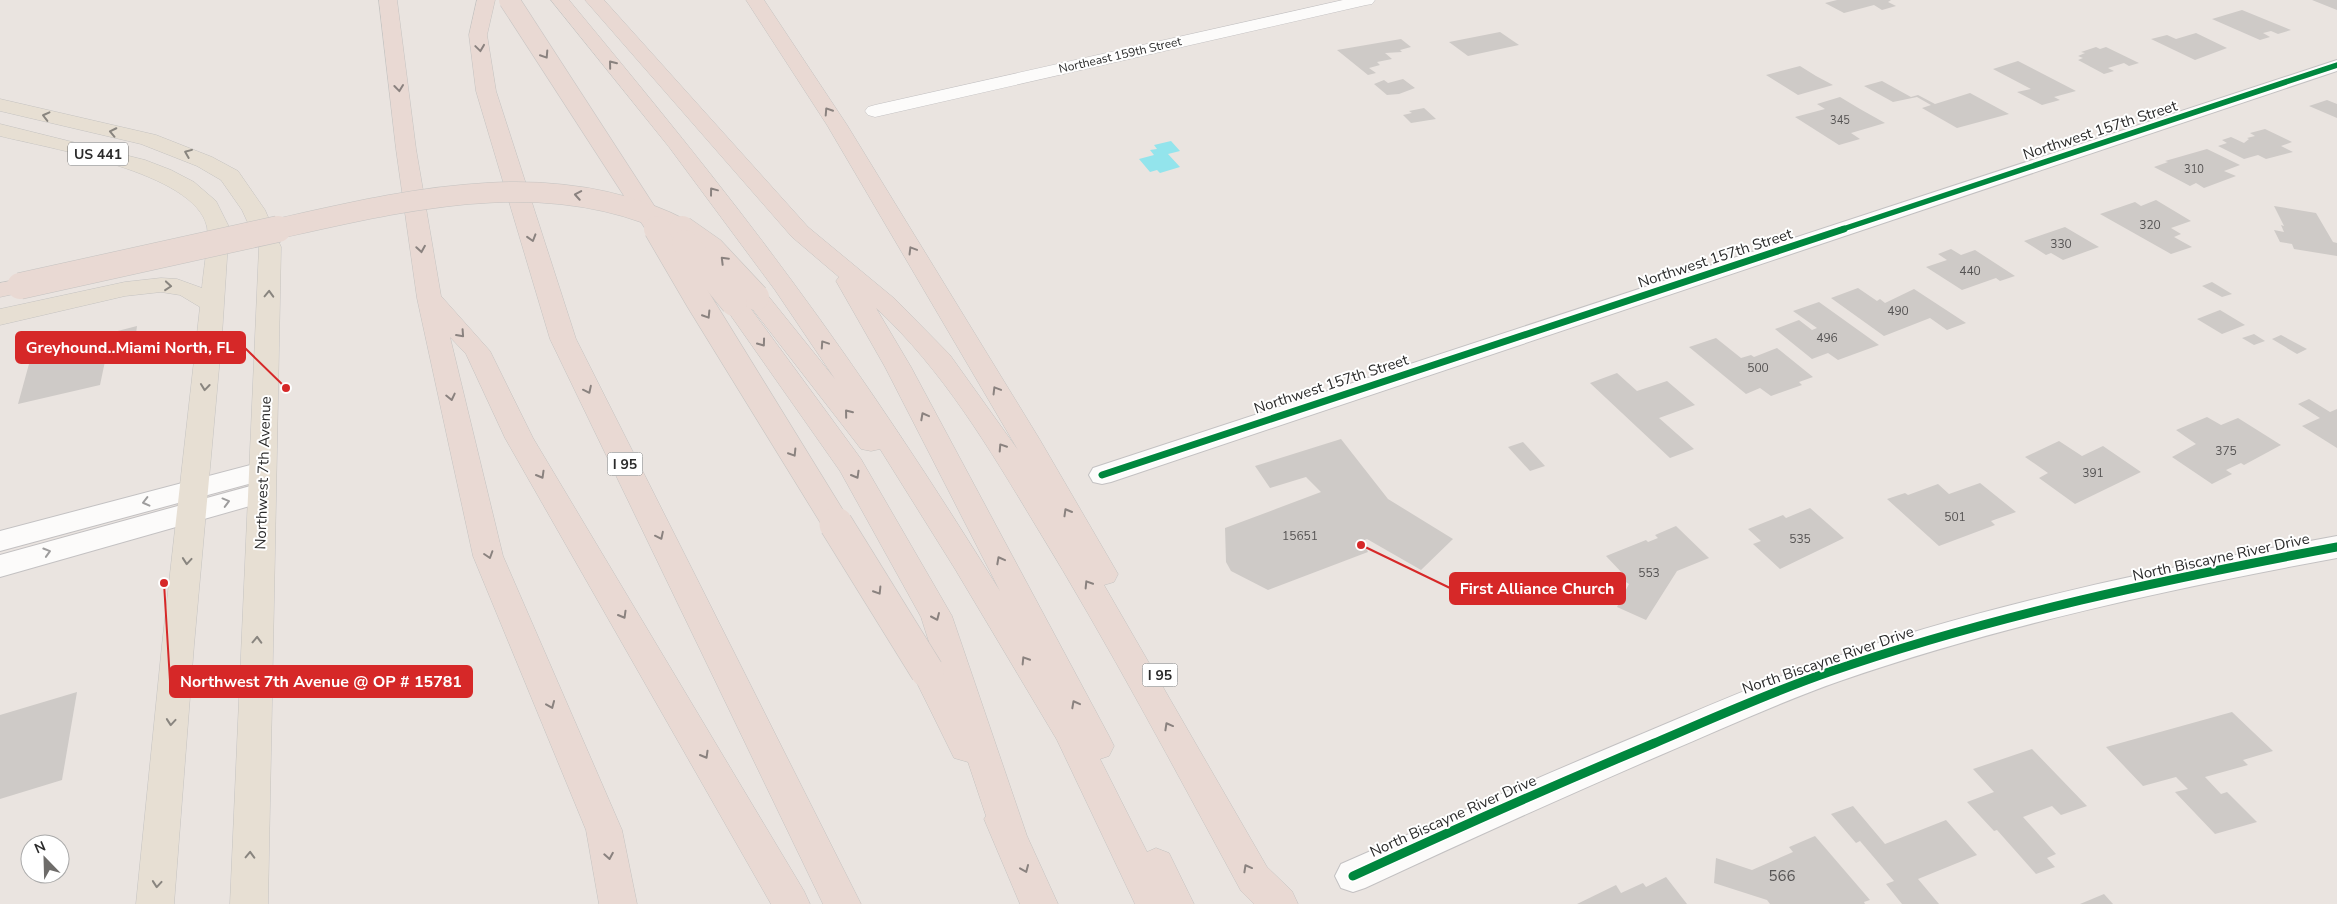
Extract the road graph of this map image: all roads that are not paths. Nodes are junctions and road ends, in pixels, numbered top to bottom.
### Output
1 (388, 0) edge
2 (486, 0) edge
3 (509, 0) edge
4 (560, 0) edge
5 (594, 0) edge
6 (755, 0) edge
7 (1366, 0) edge
8 (2337, 66) edge
9 (2314, 73) junction
10 (2337, 83) edge
11 (1, 107) edge
12 (875, 111) dead end
13 (0, 130) edge
14 (163, 175) junction
15 (252, 207) junction
16 (841, 268) junction
17 (428, 298) junction
18 (7, 299) edge
19 (745, 300) junction
20 (212, 304) junction
21 (1102, 475) dead end
22 (261, 482) junction
23 (193, 501) junction
24 (0, 541) edge
25 (2337, 548) edge
26 (966, 561) junction
27 (0, 566) edge
28 (1010, 834) junction
29 (1353, 876) dead end
30 (155, 904) edge
31 (249, 904) edge
32 (618, 904) edge
33 (791, 904) edge
34 (842, 904) edge
35 (1039, 904) edge
36 (1154, 904) edge
37 (1175, 904) edge
38 (1279, 904) edge
39 (1290, 904) edge

1 -> 17 highway
2 -> 34 highway, I 95
3 -> 28 highway, bridge
26 -> 4 highway
5 - 16 highway
39 -> 6 highway, I 95
7 - 12 street, Northeast 159th Street
8 - 9 street, Northwest 157th Street
9 - 10 street
9 - 21 street, Northwest 157th Street
15 -> 11 main road, Northwest 7th Avenue / US 441
13 - 14 main road, US 441
14 - 15 main road
14 - 20 main road, US 441
22 -> 15 main road, Northwest 7th Avenue / US 441
37 -> 16 highway
38 -> 16 highway
17 -> 32 highway
17 -> 33 highway
18 - 19 highway, bridge
18 -> 20 main road
26 -> 19 highway
19 -> 28 highway
20 -> 23 main road, US 441
22 - 23 street
31 -> 22 main road, Northwest 7th Avenue / US 441
23 -> 24 street
27 -> 23 street
23 -> 30 main road, US 441
25 - 29 street, North Biscayne River Drive
36 -> 26 highway
28 -> 35 highway

